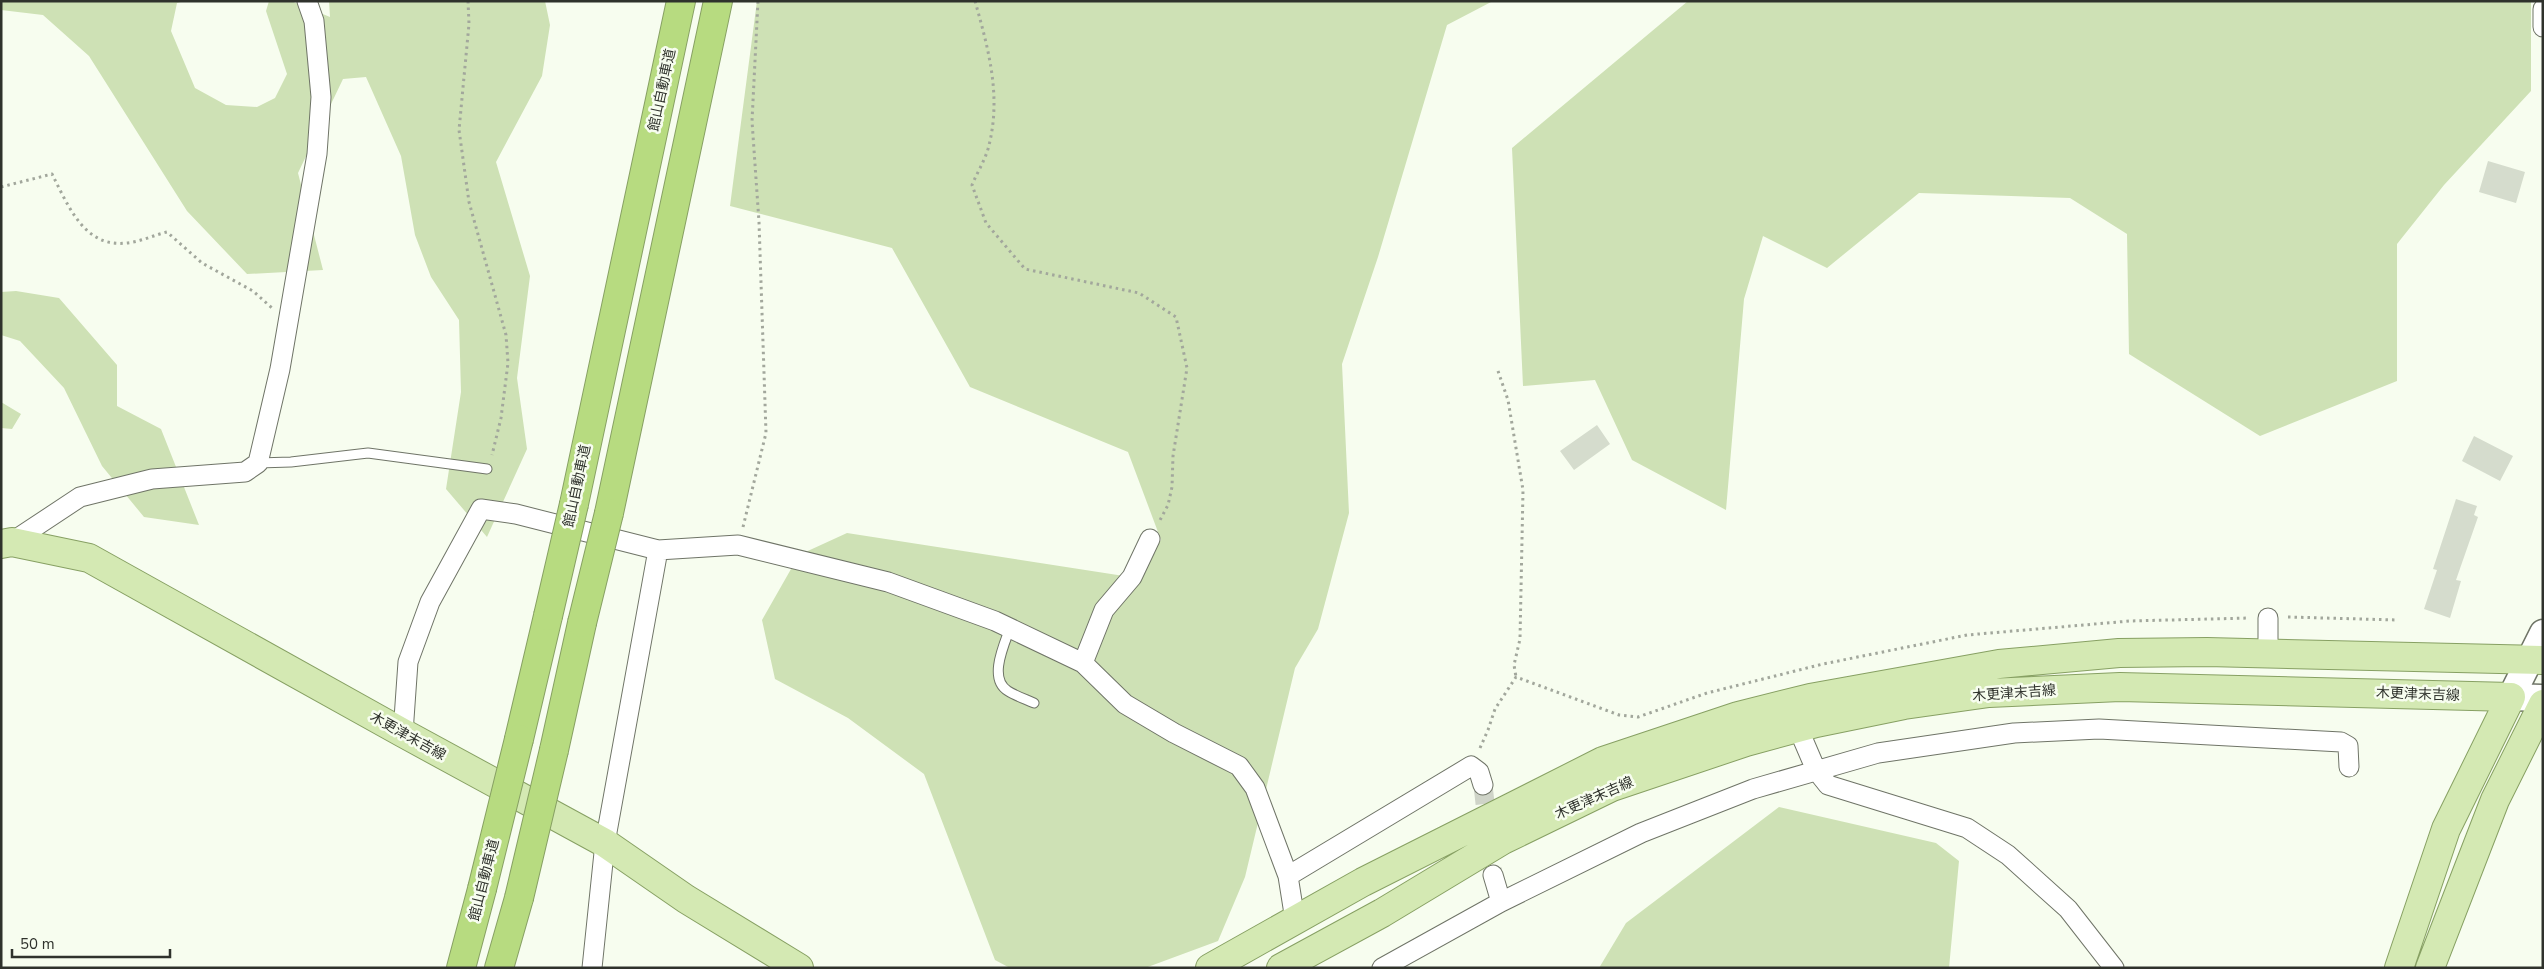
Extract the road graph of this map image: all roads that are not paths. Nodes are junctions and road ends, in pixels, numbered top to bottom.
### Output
1 (307, 1) edge
2 (682, 1) edge
3 (718, 1) edge
4 (2543, 9) edge
5 (2543, 27) edge
6 (258, 462) junction
7 (487, 469) road end
8 (1150, 539) road end
9 (7, 543) edge
10 (658, 550) junction
11 (2268, 618) dead end
12 (1010, 628) junction
13 (2543, 633) edge
14 (2268, 653) junction
15 (2536, 660) edge
16 (1083, 663) junction
17 (2511, 697) junction
18 (2543, 698) edge
19 (1034, 703) dead end
20 (2543, 704) edge
21 (1798, 728) junction
22 (403, 734) junction
23 (2349, 767) dead end
24 (1816, 770) junction
25 (1483, 785) tunnel mouth
26 (605, 843) junction
27 (1493, 875) tunnel mouth
28 (1288, 876) junction
29 (1501, 902) junction
30 (1295, 920) junction
31 (461, 968) edge
32 (499, 968) edge
33 (592, 968) edge
34 (799, 968) edge
35 (1210, 968) edge
36 (1281, 968) edge
37 (1382, 968) edge
38 (2114, 968) edge
39 (2399, 968) edge
40 (2430, 968) edge

1 - 6 street
2 - 31 highway, 館山自動車道, bridge
3 - 32 highway, bridge
4 - 5 street
6 - 7 lane
6 - 9 street
8 - 16 street
9 - 22 main road, 木更津末吉線
10 - 12 street
10 - 22 street
10 - 26 street
11 - 14 street
12 - 16 street
12 - 19 lane
13 - 15 street
14 - 15 main road, 木更津末吉線
14 - 30 main road, 木更津末吉線
15 - 17 street
16 - 28 street
17 - 18 street
17 - 21 main road, 木更津末吉線
17 - 39 main road
20 - 40 main road
21 - 24 street
21 - 36 main road, 木更津末吉線
22 - 26 main road, 木更津末吉線
23 - 24 street
24 - 29 street
24 - 38 street
25 - 28 street
26 - 33 street
26 - 34 main road, 木更津末吉線
27 - 29 street
28 - 30 street
29 - 37 street
30 - 35 main road, 木更津末吉線

